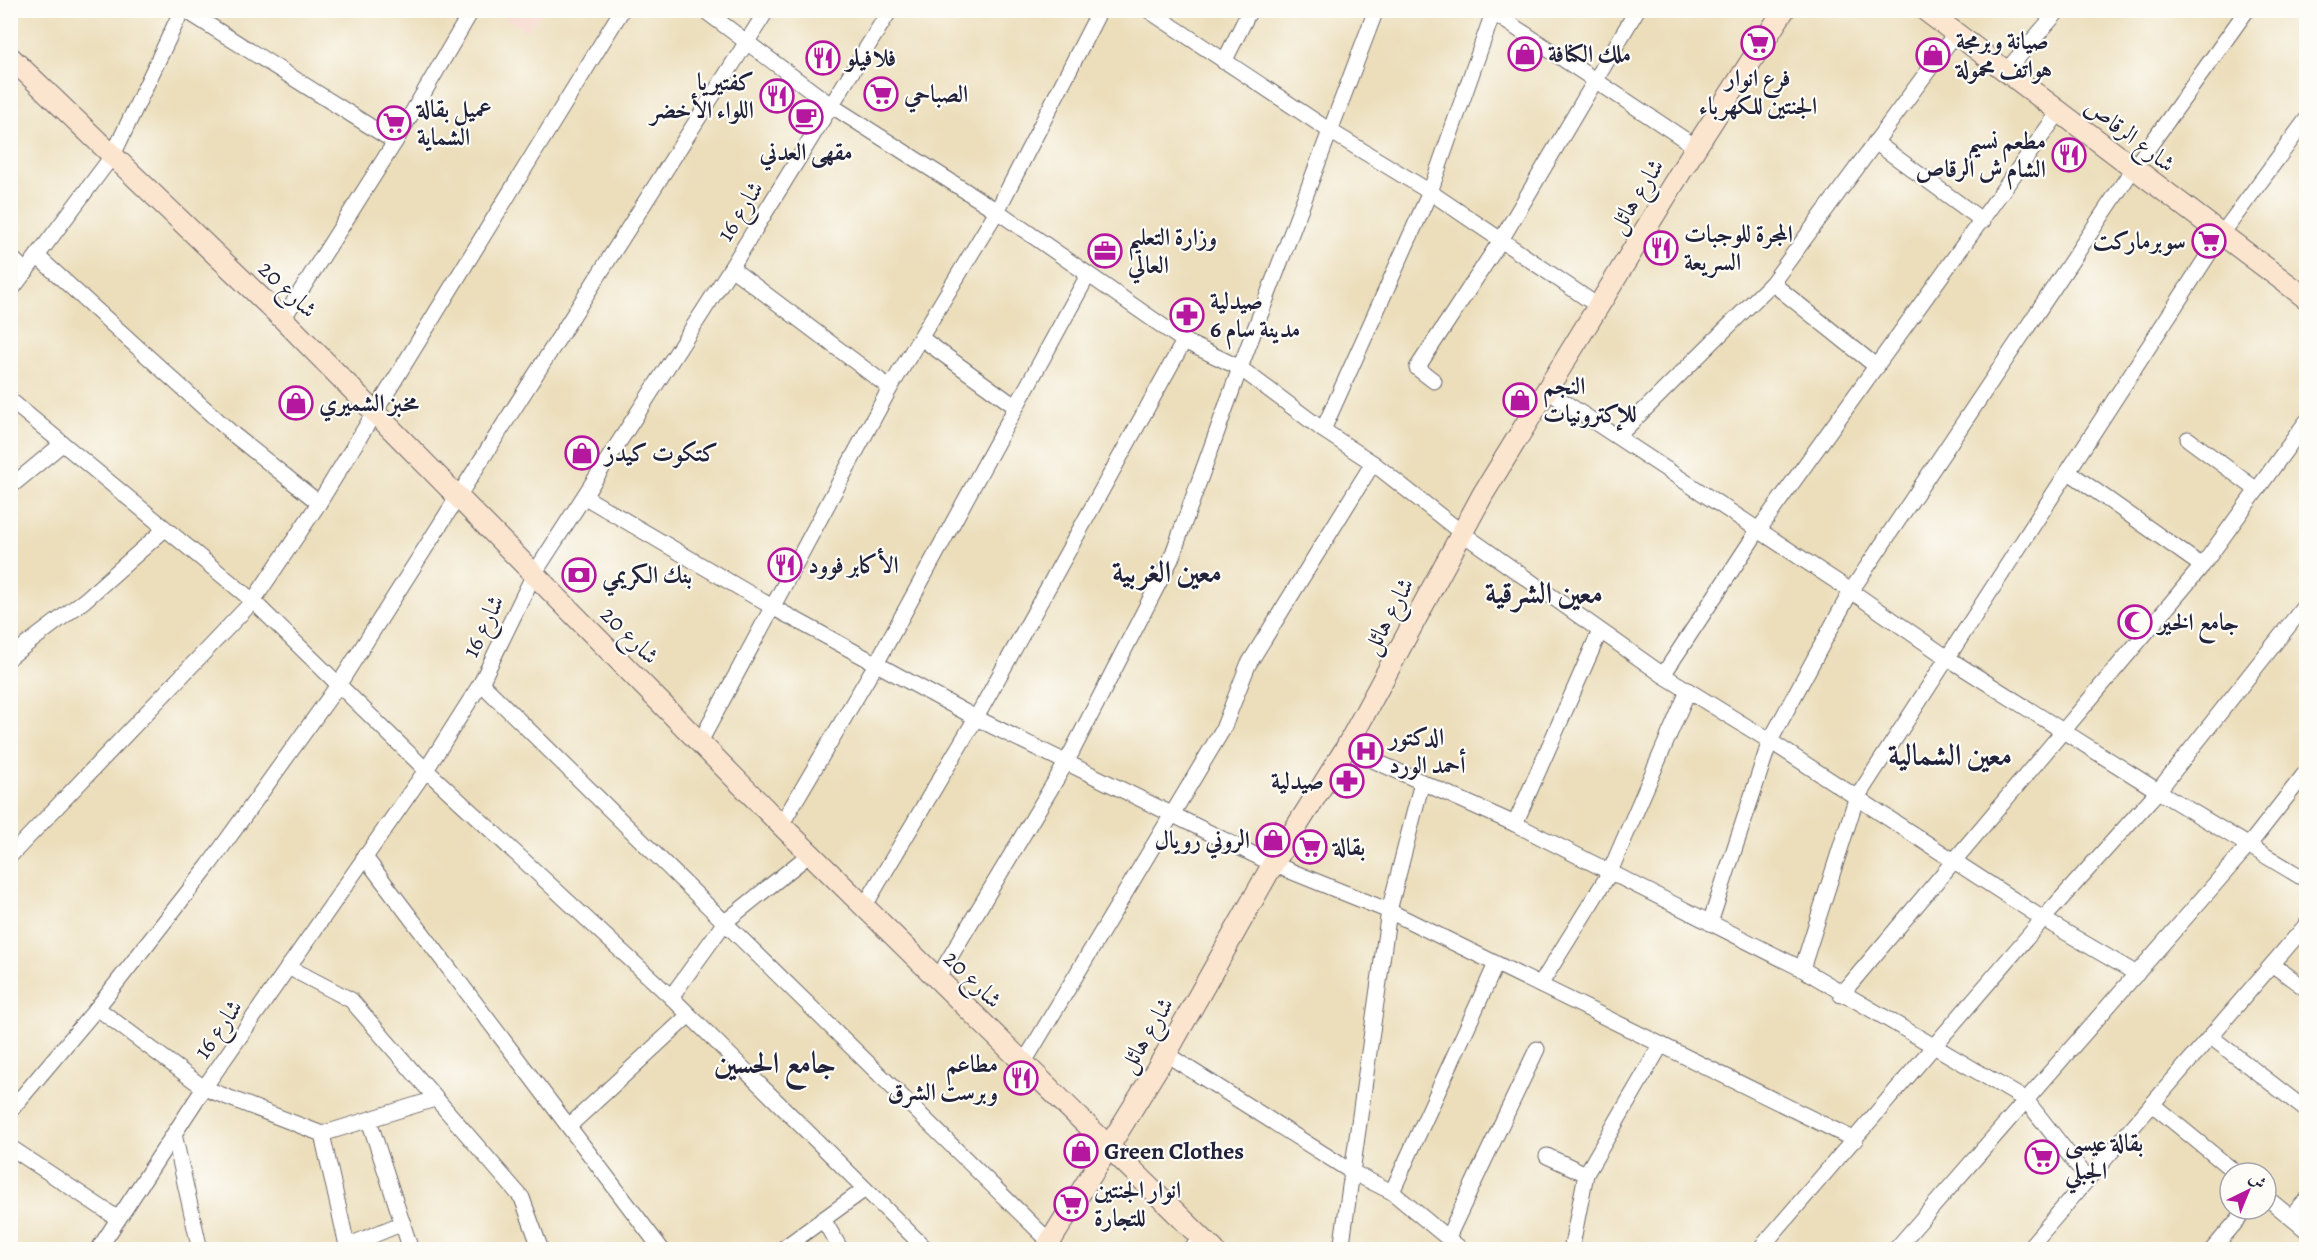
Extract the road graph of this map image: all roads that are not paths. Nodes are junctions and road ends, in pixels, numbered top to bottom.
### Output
1 (184, 10) edge
2 (622, 10) edge
3 (704, 10) edge
4 (767, 10) edge
5 (890, 10) edge
6 (1101, 10) edge
7 (1148, 10) edge
8 (1250, 10) edge
9 (1376, 10) edge
10 (1637, 10) edge
11 (1784, 10) edge
12 (1924, 10) edge
13 (2059, 10) edge
14 (2247, 10) edge
15 (1492, 11) edge
16 (468, 12) edge
17 (1955, 34) junction
18 (749, 42) junction
19 (10, 57) edge
20 (1224, 62) junction
21 (2006, 71) junction
22 (1596, 83) junction
23 (832, 106) junction
24 (2059, 112) junction
25 (2307, 120) edge
26 (1330, 131) junction
27 (2301, 139) edge
28 (395, 142) junction
29 (1875, 142) junction
30 (1696, 147) junction
31 (112, 155) junction
32 (2133, 169) junction
33 (1430, 192) junction
34 (997, 211) junction
35 (1983, 221) junction
36 (2221, 235) junction
37 (1501, 240) junction
38 (10, 256) edge
39 (37, 256) junction
40 (731, 268) junction
41 (26, 272) junction
42 (1088, 274) junction
43 (1772, 283) junction
44 (10, 292) edge
45 (2307, 298) edge
46 (1598, 306) junction
47 (283, 319) junction
48 (921, 338) junction
49 (1185, 341) junction
50 (1876, 367) junction
51 (1240, 368) junction
52 (1434, 381) dead end
53 (890, 388) junction
54 (1546, 390) junction
55 (10, 400) edge
56 (1016, 407) junction
57 (373, 412) junction
58 (2307, 422) edge
59 (1323, 430) junction
60 (1618, 436) junction
61 (2188, 439) dead end
62 (62, 444) junction
63 (1373, 463) junction
64 (2069, 472) junction
65 (10, 487) edge
66 (2257, 490) junction
67 (585, 497) junction
68 (457, 498) junction
69 (320, 503) junction
70 (165, 528) junction
71 (1757, 531) junction
72 (1461, 533) junction
73 (2202, 566) junction
74 (534, 574) junction
75 (1851, 591) junction
76 (253, 601) junction
77 (2307, 604) edge
78 (774, 608) junction
79 (1600, 631) junction
80 (10, 657) edge
81 (1946, 657) junction
82 (876, 664) junction
83 (1663, 675) junction
84 (481, 683) junction
85 (339, 684) junction
86 (1688, 691) junction
87 (976, 718) junction
88 (2063, 732) junction
89 (1770, 741) junction
90 (700, 742) junction
91 (1346, 748) junction
92 (1066, 763) junction
93 (426, 770) junction
94 (2307, 772) edge
95 (1422, 782) junction
96 (2158, 791) junction
97 (1856, 799) junction
98 (1172, 814) junction
99 (1515, 824) junction
100 (782, 825) junction
101 (2249, 845) junction
102 (810, 854) junction
103 (10, 856) edge
104 (364, 856) junction
105 (1953, 861) junction
106 (1273, 864) junction
107 (1609, 874) junction
108 (2307, 880) edge
109 (864, 907) junction
110 (1389, 911) junction
111 (2043, 919) junction
112 (725, 922) junction
113 (1710, 923) junction
114 (2307, 926) edge
115 (1496, 964) junction
116 (2273, 965) junction
117 (288, 967) junction
118 (1802, 969) junction
119 (2137, 974) junction
120 (937, 979) junction
121 (1540, 985) junction
122 (2307, 989) edge
123 (1841, 995) junction
124 (671, 997) junction
125 (97, 1008) junction
126 (689, 1015) junction
127 (2211, 1037) junction
128 (1661, 1045) junction
129 (1933, 1048) junction
130 (1537, 1049) dead end
131 (1166, 1054) junction
132 (1023, 1064) junction
133 (204, 1088) junction
134 (435, 1099) junction
135 (2026, 1100) junction
136 (2152, 1104) junction
137 (2307, 1110) edge
138 (10, 1111) edge
139 (369, 1119) junction
140 (569, 1126) junction
141 (174, 1134) junction
142 (322, 1134) junction
143 (1855, 1140) junction
144 (1107, 1146) junction
145 (10, 1147) edge
146 (1547, 1156) dead end
147 (2221, 1161) edge
148 (1352, 1172) junction
149 (1586, 1174) junction
150 (2088, 1179) junction
151 (865, 1189) junction
152 (1392, 1192) junction
153 (2307, 1200) edge
154 (2278, 1207) edge
155 (2291, 1217) junction
156 (117, 1218) junction
157 (823, 1219) junction
158 (2237, 1221) edge
159 (403, 1223) junction
160 (2307, 1230) edge
161 (1448, 1237) junction
162 (1047, 1245) edge
163 (1202, 1246) edge
164 (347, 1248) edge
165 (98, 1250) edge
166 (200, 1250) edge
167 (411, 1250) edge
168 (540, 1250) edge
169 (662, 1250) edge
170 (781, 1250) edge
171 (841, 1250) edge
172 (927, 1250) edge
173 (1341, 1250) edge
174 (1462, 1250) edge
175 (1571, 1250) edge
176 (1759, 1250) edge
177 (1895, 1250) edge
178 (2027, 1250) edge
179 (2212, 1250) edge

1 - 28 street
1 - 31 street
2 - 57 street
3 - 18 street
4 - 18 street
5 - 23 street, شارع 16
6 - 34 street
7 - 20 street
8 - 20 street
9 - 26 street
10 - 22 street
11 - 30 street, شارع هائل
12 - 17 street, شارع الرقاص
13 - 21 street
14 - 32 street
15 - 22 street
15 - 33 street
16 - 28 street
17 - 21 street, شارع الرقاص
17 - 29 street
18 - 23 street
18 - 68 street
19 - 31 street, شارع 20
20 - 26 street
21 - 24 street, شارع الرقاص
22 - 30 street
22 - 37 street
23 - 34 street
23 - 40 street, شارع 16
24 - 32 street, شارع الرقاص
24 - 35 street
25 - 27 street
26 - 33 street
26 - 51 street
27 - 36 street
28 - 47 street
29 - 35 street
29 - 43 street
30 - 46 street, شارع هائل
31 - 39 street
31 - 47 street, شارع 20
32 - 36 street, شارع الرقاص
32 - 75 street
33 - 37 street
33 - 59 street
34 - 42 street
34 - 48 street
35 - 50 street
36 - 45 street, شارع الرقاص
36 - 64 street
37 - 46 street
37 - 52 street
38 - 41 street
39 - 41 street
39 - 69 street
40 - 53 street
40 - 67 street, شارع 16
41 - 44 street
42 - 49 street
42 - 56 street
43 - 50 street
43 - 60 street
46 - 54 street, شارع هائل
47 - 57 street, شارع 20
48 - 53 street
48 - 56 street
49 - 51 street
49 - 87 street
50 - 71 street
51 - 59 street
51 - 92 street
53 - 78 street
54 - 60 street
54 - 72 street, شارع هائل
55 - 62 street
56 - 82 street
57 - 68 street, شارع 20
57 - 69 street
58 - 66 street
59 - 63 street
60 - 71 street
61 - 66 street
62 - 65 street
62 - 70 street
63 - 72 street
63 - 98 street
64 - 73 street
64 - 81 street
66 - 73 street
67 - 74 street, شارع 16
67 - 78 street
68 - 74 street, شارع 20
68 - 85 street
69 - 76 street
70 - 76 street
70 - 80 street
71 - 75 street
71 - 83 street
72 - 79 street
72 - 91 street, شارع هائل
73 - 88 street
74 - 84 street, شارع 16
74 - 90 street, شارع 20
75 - 81 street
75 - 89 street
76 - 85 street
76 - 103 street
77 - 96 street
78 - 82 street
78 - 90 street
79 - 83 street
79 - 99 street
81 - 88 street
81 - 97 street
82 - 87 street
82 - 100 street
83 - 86 street
84 - 93 street, شارع 16
84 - 112 street
85 - 93 street
85 - 125 street
86 - 89 street
86 - 107 street
87 - 92 street
87 - 109 street
88 - 96 street
88 - 105 street
89 - 97 street
89 - 113 street
90 - 100 street, شارع 20
91 - 95 street
91 - 106 street, شارع هائل
92 - 98 street
92 - 120 street
93 - 104 street, شارع 16
93 - 124 street
94 - 101 street
95 - 99 street
95 - 110 street
96 - 101 street
96 - 111 street
97 - 105 street
97 - 118 street
98 - 106 street
98 - 132 street
99 - 107 street
100 - 102 street, شارع 20
101 - 108 street
101 - 119 street
102 - 109 street, شارع 20
102 - 112 street
104 - 117 street, شارع 16
104 - 140 street
105 - 111 street
105 - 123 street
106 - 110 street
106 - 131 street, شارع هائل
107 - 113 street
107 - 121 street
109 - 120 street, شارع 20
110 - 115 street
110 - 148 street
111 - 119 street
111 - 129 street
112 - 124 street
112 - 162 street
113 - 118 street
114 - 116 street
115 - 121 street
115 - 152 street
116 - 122 street
116 - 127 street
117 - 133 street, شارع 16
117 - 134 street
118 - 123 street
119 - 135 street
120 - 132 street, شارع 20
121 - 128 street
123 - 129 street
124 - 126 street
125 - 133 street
125 - 138 street
126 - 140 street
126 - 151 street
127 - 136 street
127 - 137 street
128 - 143 street
128 - 149 street
129 - 135 street
129 - 143 street
130 - 161 street
131 - 144 street, شارع هائل
131 - 148 street
132 - 144 street, شارع 20
133 - 141 street, شارع 16
133 - 142 street
134 - 139 street
134 - 168 street
135 - 150 street
135 - 177 street
136 - 147 street
136 - 150 street
139 - 142 street
139 - 159 street
140 - 169 street
141 - 156 street, شارع 16
141 - 166 street
142 - 164 street
143 - 176 street
144 - 162 street, شارع هائل
144 - 163 street, شارع 20
145 - 156 street
146 - 149 street
148 - 152 street
148 - 173 street
149 - 175 street
150 - 178 street
151 - 157 street
151 - 172 street
152 - 161 street
153 - 155 street
154 - 155 street
155 - 160 street
156 - 165 street, شارع 16
157 - 170 street
157 - 171 street
158 - 179 street
159 - 164 street
159 - 167 street
161 - 174 street

